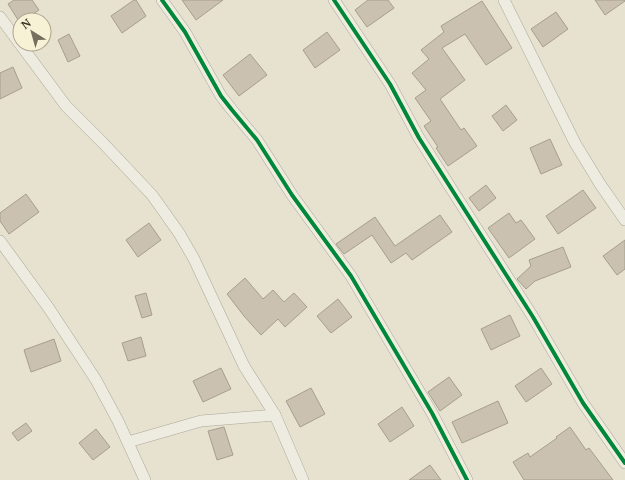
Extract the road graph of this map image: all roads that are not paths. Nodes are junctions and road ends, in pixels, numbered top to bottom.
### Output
1 (162, 0) edge
2 (334, 0) edge
3 (504, 0) edge
4 (0, 16) edge
5 (12, 33) edge
6 (26, 52) edge
7 (625, 220) edge
8 (0, 241) edge
9 (274, 415) junction
10 (128, 442) dead end
11 (625, 463) edge
12 (145, 480) edge
13 (303, 480) edge
14 (467, 480) edge

1 - 14 street
2 - 11 street
3 - 7 street
4 - 5 street
6 - 9 street
8 - 12 street
9 - 10 street
9 - 13 street

